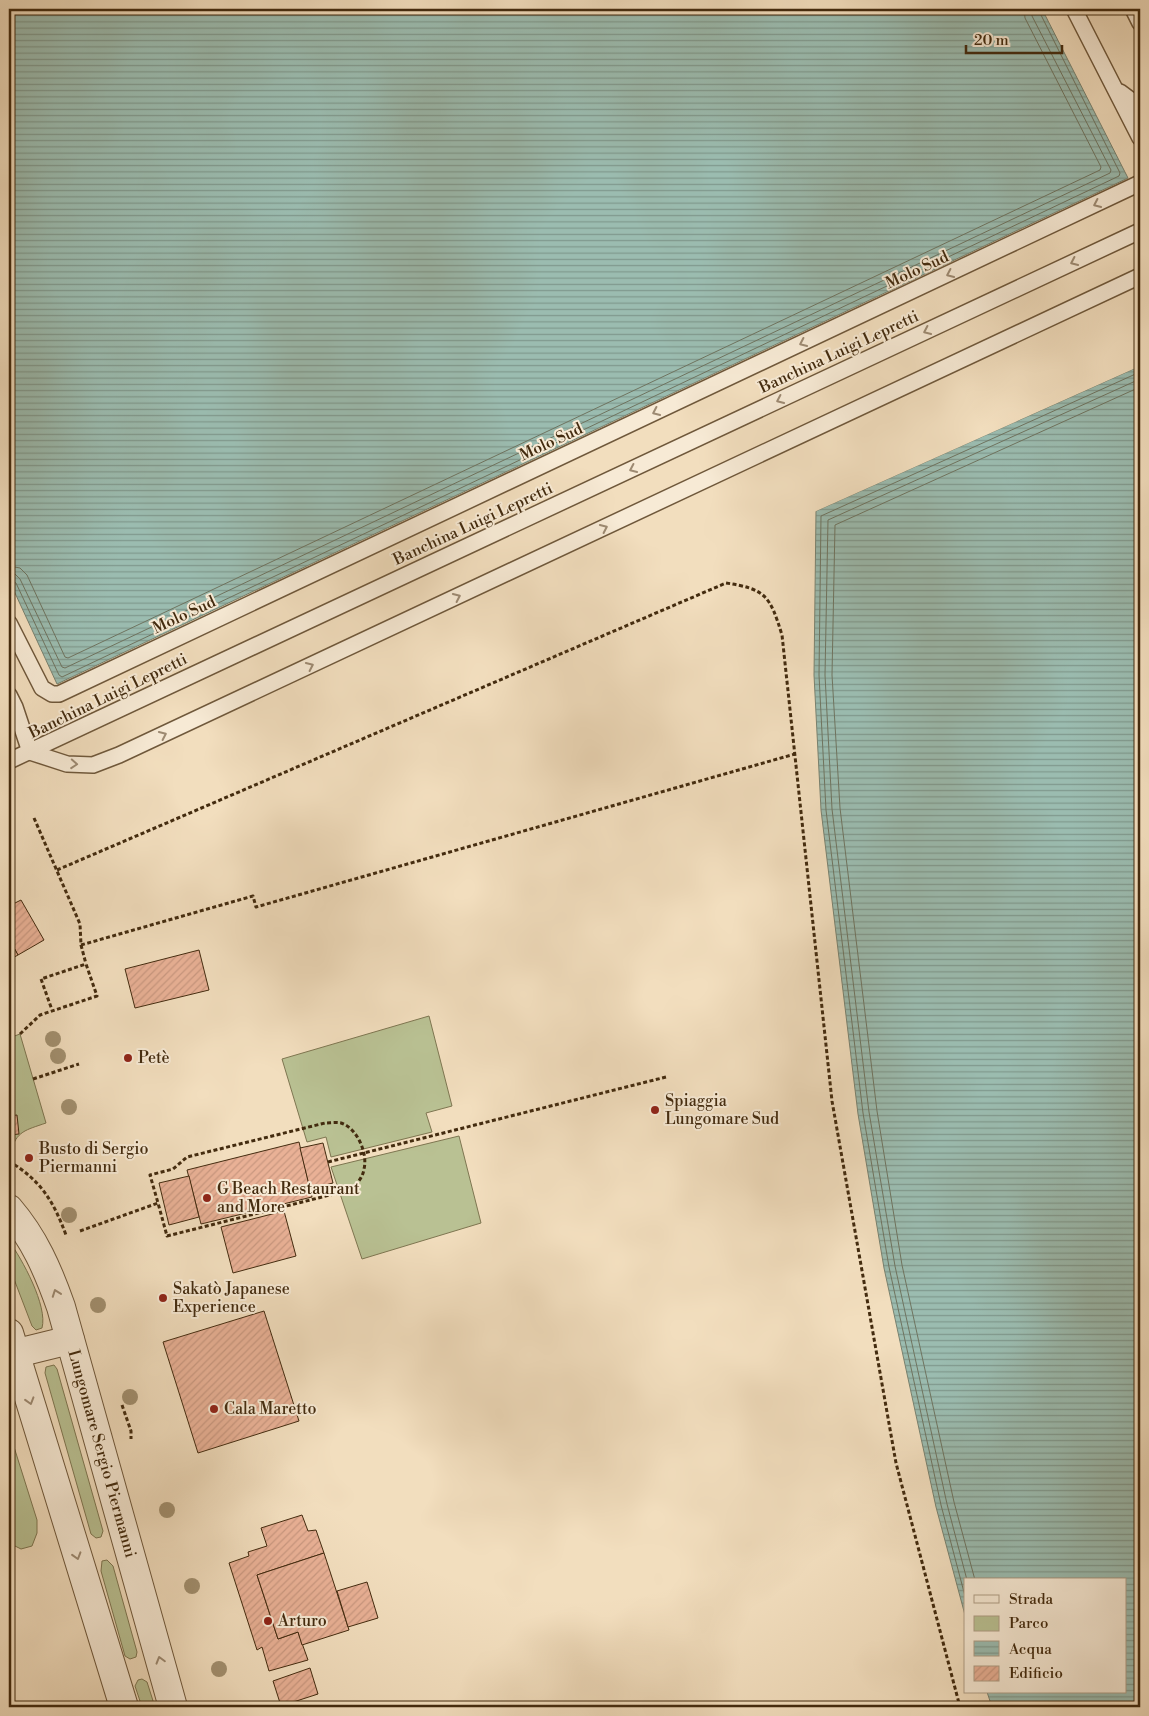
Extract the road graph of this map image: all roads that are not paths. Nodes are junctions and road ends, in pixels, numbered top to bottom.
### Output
1 (1074, 9) edge
2 (1133, 9) edge
3 (1140, 23) edge
4 (1116, 89) junction
5 (1140, 107) edge
6 (1140, 138) edge
7 (1140, 183) edge
8 (1140, 231) edge
9 (1140, 276) edge
10 (9, 623) edge
11 (9, 695) edge
12 (30, 752) junction
13 (9, 761) edge
14 (9, 1209) edge
15 (70, 1340) junction
16 (11, 1347) edge
17 (124, 1707) edge
18 (173, 1707) edge

1 - 4 lane
2 - 3 lane
4 - 5 lane
4 - 6 lane
7 -> 10 lane, Molo Sud
8 -> 12 lane, Banchina Luigi Lepretti
12 -> 9 lane, Banchina Luigi Lepretti
11 - 12 lane
12 - 13 lane
15 -> 14 street, Lungomare Sergio Piermanni
15 - 16 street
18 -> 15 street, Lungomare Sergio Piermanni
16 -> 17 street

